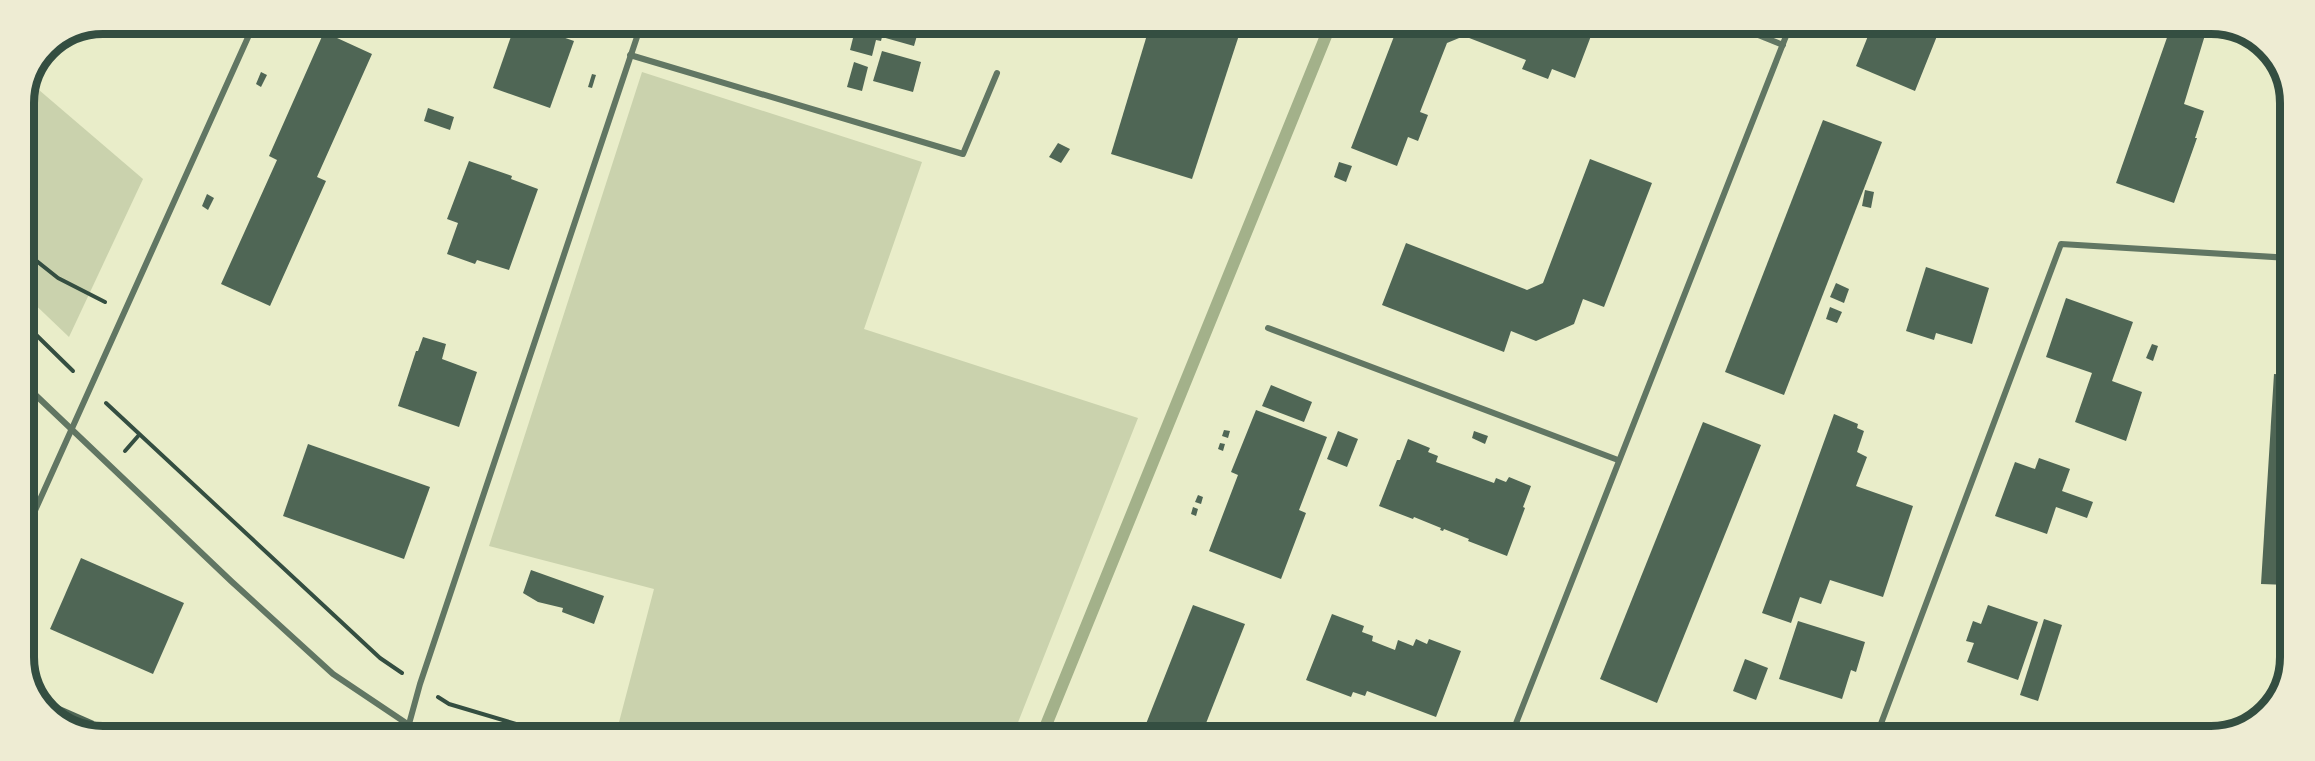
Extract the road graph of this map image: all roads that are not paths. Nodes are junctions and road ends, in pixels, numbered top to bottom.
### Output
1 (249, 34) edge
2 (638, 34) edge
3 (1756, 34) edge
4 (1787, 34) edge
5 (1783, 45) junction
6 (630, 55) junction
7 (997, 74) dead end
8 (2280, 257) edge
9 (1268, 328) dead end
10 (35, 395) edge
11 (70, 430) junction
12 (1618, 460) junction
13 (35, 511) edge
14 (409, 725) junction
15 (412, 726) edge
16 (1514, 726) edge
17 (1880, 726) edge

1 - 11 street
2 - 6 street
3 - 5 street
4 - 5 street
5 - 12 street
6 - 7 street
6 - 14 street
8 - 17 street
9 - 12 street
10 - 11 street
11 - 13 street
11 - 14 street
12 - 16 street
14 - 15 street

